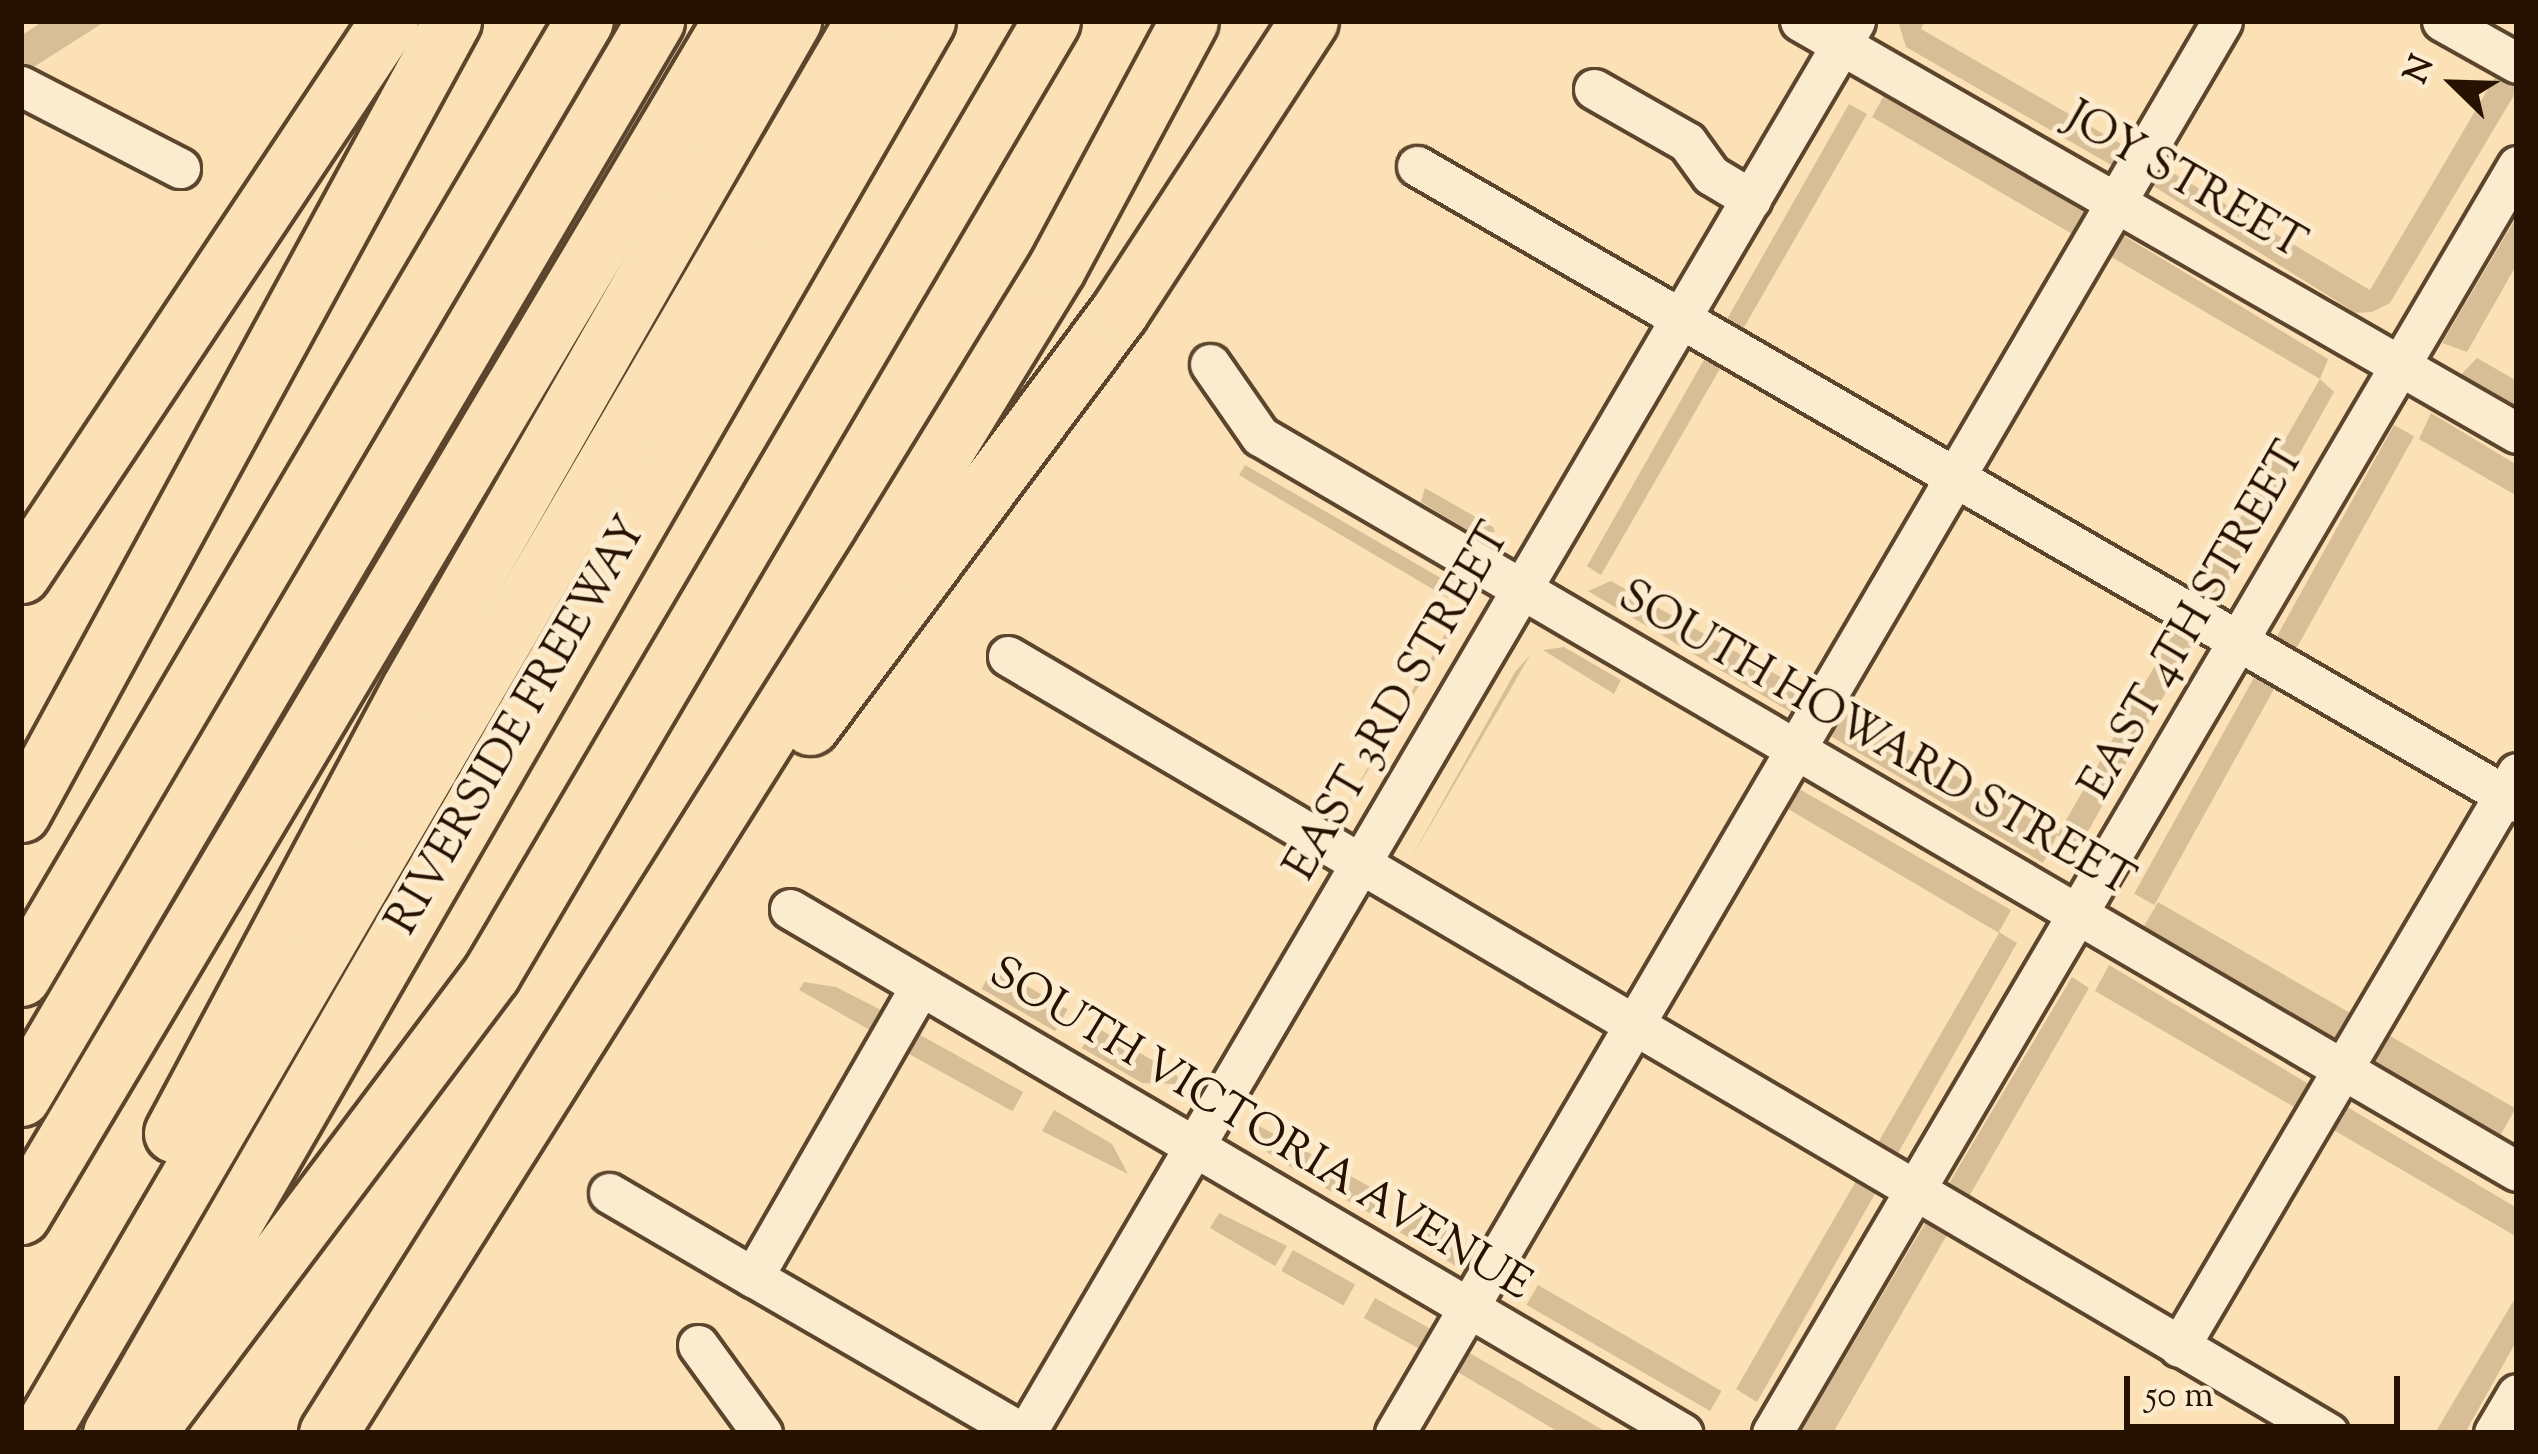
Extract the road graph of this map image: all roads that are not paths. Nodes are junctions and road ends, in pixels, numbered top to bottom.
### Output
1 (389, 21) edge
2 (452, 21) edge
3 (584, 21) edge
4 (655, 21) edge
5 (708, 21) edge
6 (732, 21) edge
7 (792, 21) edge
8 (865, 21) edge
9 (926, 21) edge
10 (1051, 21) edge
11 (1189, 21) edge
12 (1309, 21) edge
13 (1800, 21) edge
14 (2222, 21) edge
15 (2442, 21) edge
16 (1848, 33) edge
17 (2517, 63) edge
18 (21, 86) edge
19 (1594, 89) dead end
20 (684, 102) junction
21 (1417, 166) dead end
22 (2517, 166) edge
23 (181, 169) dead end
24 (2118, 197) junction
25 (1751, 199) junction
26 (1683, 316) junction
27 (2396, 362) junction
28 (1210, 364) dead end
29 (2517, 434) edge
30 (1957, 474) junction
31 (21, 574) edge
32 (1522, 591) junction
33 (2242, 638) junction
34 (1008, 656) dead end
35 (1800, 751) junction
36 (2513, 790) edge
37 (21, 813) edge
38 (1363, 861) junction
39 (790, 909) dead end
40 (2076, 914) junction
41 (21, 976) edge
42 (920, 987) junction
43 (1636, 1027) junction
44 (2343, 1070) junction
45 (21, 1097) edge
46 (533, 1102) junction
47 (1196, 1149) junction
48 (2517, 1171) edge
49 (1913, 1188) junction
50 (609, 1193) dead end
51 (21, 1215) edge
52 (753, 1277) junction
53 (1466, 1310) junction
54 (698, 1345) dead end
55 (2179, 1347) junction
56 (2517, 1394) edge
57 (21, 1403) edge
58 (1020, 1432) edge
59 (40, 1433) edge
60 (112, 1433) edge
61 (146, 1433) edge
62 (328, 1433) edge
63 (762, 1433) edge
64 (1395, 1433) edge
65 (1682, 1433) edge
66 (1772, 1433) edge
67 (2328, 1433) edge
68 (2494, 1433) edge

1 - 31 highway
2 - 37 highway
3 - 41 highway
4 - 45 highway
5 - 20 highway
6 - 20 highway
7 - 57 highway
8 - 59 highway
9 - 60 highway, RIVERSIDE FREEWAY
10 - 61 highway
11 - 46 highway
12 - 46 highway
13 - 16 street, JOY STREET
14 - 24 street
15 - 17 street
16 - 24 street, JOY STREET
16 - 25 street, EAST 3RD STREET
18 - 23 street
19 - 25 street
20 - 51 highway
21 - 26 street
22 - 27 street, EAST 4TH STREET
24 - 27 street, JOY STREET
24 - 30 street
25 - 26 street, EAST 3RD STREET
26 - 30 street
26 - 32 street, EAST 3RD STREET
27 - 29 street, JOY STREET
27 - 33 street, EAST 4TH STREET
28 - 32 street, SOUTH HOWARD STREET
30 - 33 street
30 - 35 street
32 - 35 street, SOUTH HOWARD STREET
32 - 38 street, EAST 3RD STREET
33 - 36 street
33 - 40 street, EAST 4TH STREET
34 - 38 street
35 - 40 street, SOUTH HOWARD STREET
35 - 43 street
36 - 44 street
38 - 43 street
38 - 47 street, EAST 3RD STREET
39 - 42 street, SOUTH VICTORIA AVENUE
40 - 44 street, SOUTH HOWARD STREET
40 - 49 street, EAST 4TH STREET
42 - 47 street, SOUTH VICTORIA AVENUE
42 - 52 street
43 - 49 street
43 - 53 street
44 - 48 street, SOUTH HOWARD STREET
44 - 55 street
46 - 62 highway
47 - 53 street, SOUTH VICTORIA AVENUE
47 - 58 street, EAST 3RD STREET
49 - 55 street
49 - 66 street, EAST 4TH STREET
50 - 52 street
52 - 58 street
53 - 64 street
53 - 65 street, SOUTH VICTORIA AVENUE
54 - 63 street
55 - 67 street
56 - 68 street

